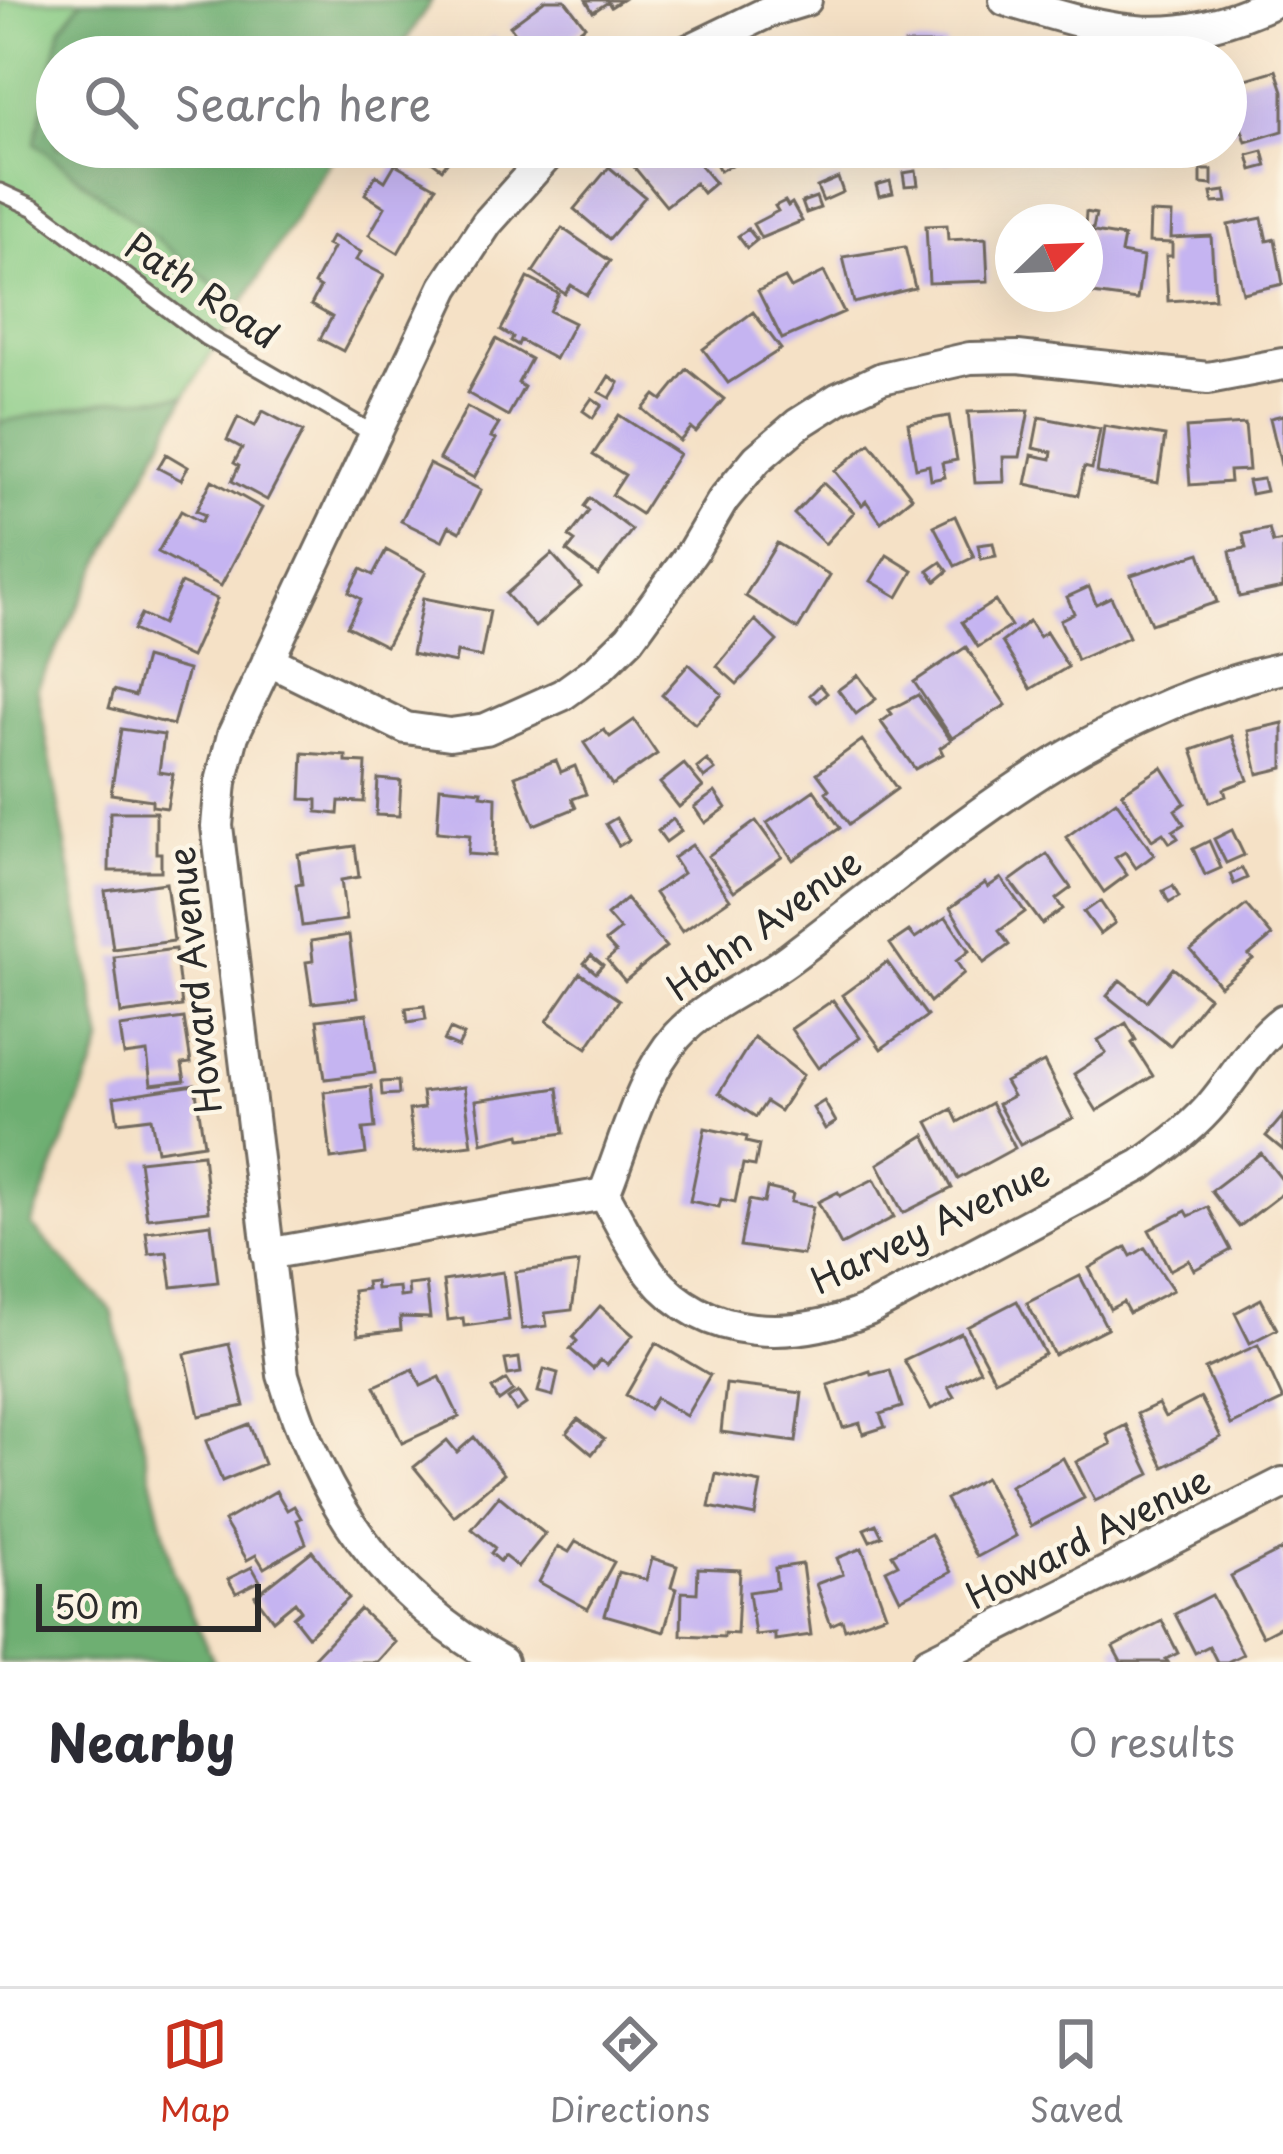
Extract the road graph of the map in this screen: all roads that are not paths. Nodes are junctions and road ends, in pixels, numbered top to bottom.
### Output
1 (806, 0) edge
2 (1005, 0) edge
3 (1278, 0) edge
4 (718, 36) edge
5 (536, 168) edge
6 (0, 192) edge
7 (1283, 364) edge
8 (374, 434) junction
9 (268, 660) junction
10 (1283, 668) edge
11 (1283, 1020) edge
12 (604, 1194) junction
13 (267, 1253) junction
14 (1283, 1483) edge
15 (502, 1662) edge
16 (928, 1662) edge

1 - 4 street
2 - 3 street
5 - 8 street, Howard Avenue
6 - 8 lane, Path Road
7 - 9 street
8 - 9 street, Howard Avenue
9 - 13 street, Howard Avenue
10 - 12 street, Hahn Avenue
11 - 12 street, Harvey Avenue
12 - 13 street
13 - 15 street, Howard Avenue
14 - 16 street, Howard Avenue

